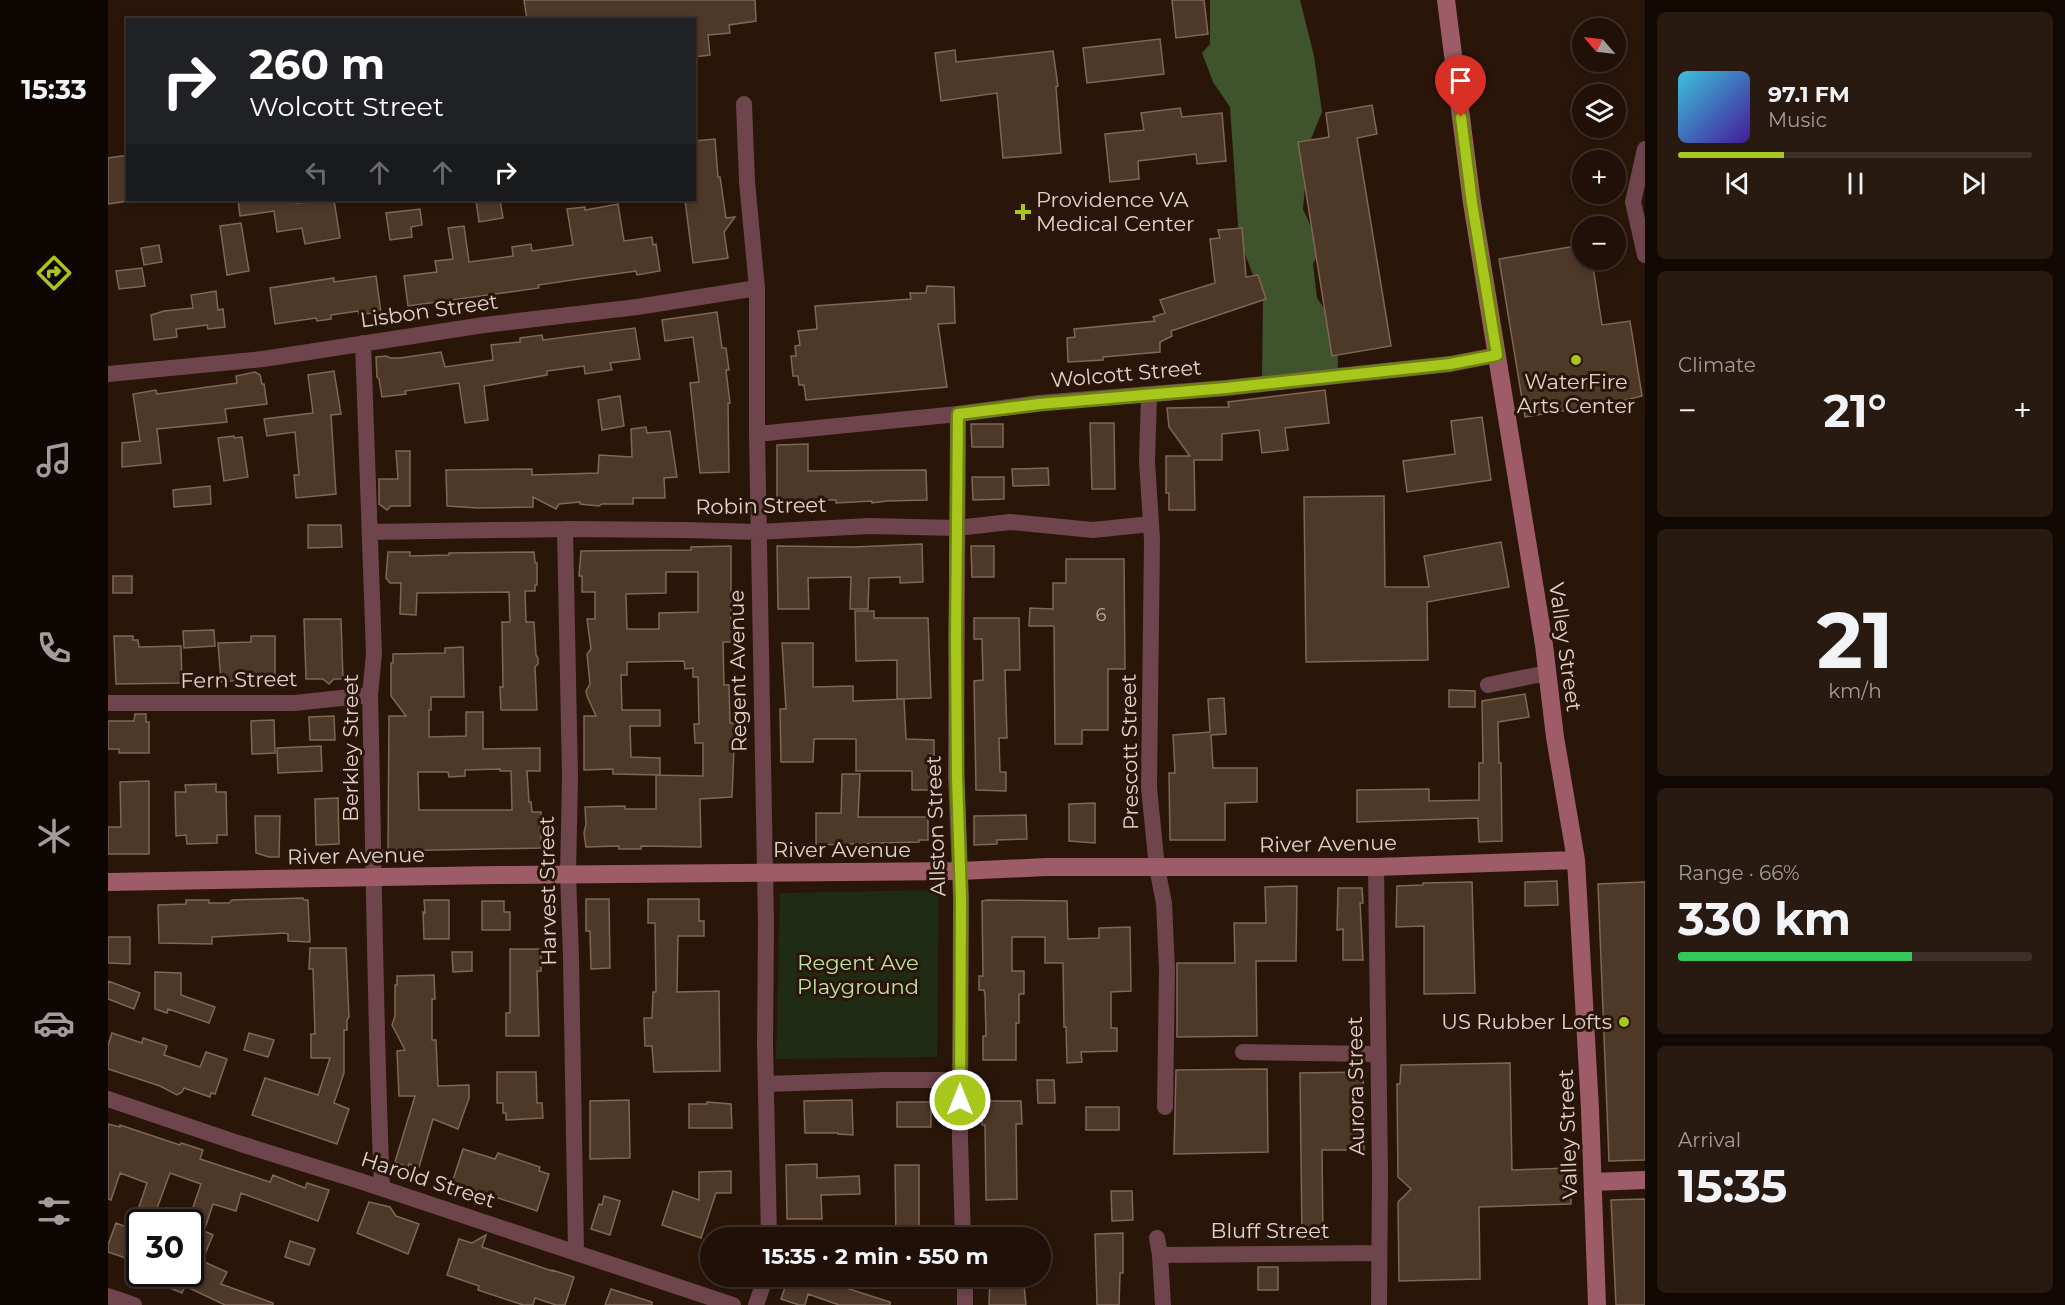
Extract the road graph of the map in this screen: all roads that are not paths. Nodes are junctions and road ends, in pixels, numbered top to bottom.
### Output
1 (1446, 0) edge
2 (744, 104) dead end
3 (1645, 149) edge
4 (1645, 255) edge
5 (757, 288) junction
6 (363, 343) junction
7 (1497, 355) junction
8 (108, 374) edge
9 (1149, 395) junction
10 (958, 414) junction
11 (757, 434) junction
12 (1151, 525) junction
13 (957, 528) junction
14 (565, 529) junction
15 (369, 532) junction
16 (759, 532) junction
17 (1547, 673) junction
18 (1488, 685) dead end
19 (370, 695) junction
20 (108, 703) edge
21 (1576, 860) junction
22 (1376, 867) junction
23 (1156, 868) junction
24 (960, 871) junction
25 (764, 872) junction
26 (568, 875) junction
27 (374, 878) junction
28 (108, 882) edge
29 (1243, 1052) dead end
30 (1377, 1054) junction
31 (961, 1080) junction
32 (766, 1084) junction
33 (108, 1099) edge
34 (1165, 1107) dead end
35 (1645, 1179) edge
36 (1593, 1182) junction
37 (382, 1188) junction
38 (769, 1227) edge
39 (963, 1227) edge
40 (576, 1253) junction
41 (1379, 1253) junction
42 (762, 1287) edge
43 (964, 1287) edge
44 (108, 1296) edge
45 (134, 1305) edge
46 (733, 1305) edge
47 (756, 1305) edge
48 (964, 1305) edge
49 (1163, 1305) edge
50 (1379, 1305) edge
51 (1597, 1305) edge

1 - 7 street, Valley Street
2 - 5 street, Regent Avenue
3 - 4 street
5 - 6 street, Lisbon Street
5 - 11 street, Regent Avenue
6 - 8 street, Lisbon Street
6 - 15 street, Berkley Street
7 - 9 street, Wolcott Street
7 - 17 street, Valley Street
9 - 10 street, Wolcott Street
9 - 12 street, Prescott Street
10 - 11 street, Wolcott Street
10 - 13 street, Allston Street
11 - 16 street, Regent Avenue
12 - 13 street, Robin Street
12 - 23 street, Prescott Street
13 - 16 street, Robin Street
13 - 24 street, Allston Street
14 - 15 street, Robin Street
14 - 16 street, Robin Street
14 - 26 street, Harvest Street
15 - 19 street, Berkley Street
16 - 25 street, Regent Avenue
17 - 18 street
17 - 21 street, Valley Street
19 - 20 street, Fern Street
19 - 27 street, Berkley Street
21 - 22 street, River Avenue
21 - 36 street, Valley Street
22 - 23 street, River Avenue
22 - 30 street, Aurora Street
23 - 24 street, River Avenue
23 - 34 street, Prescott Street
24 - 25 street, River Avenue
24 - 31 street, Allston Street
25 - 26 street, River Avenue
25 - 32 street, Regent Avenue
26 - 27 street, River Avenue
26 - 40 street, Harvest Street
27 - 28 street, River Avenue
27 - 37 street, Berkley Street
29 - 30 street
30 - 41 street, Aurora Street
31 - 32 street
31 - 39 street, Allston Street
32 - 38 street, Regent Avenue
33 - 37 street, Harold Street
35 - 36 street
36 - 51 street, Valley Street
37 - 40 street, Harold Street
40 - 46 street, Harold Street
41 - 49 street, Bluff Street
41 - 50 street, Aurora Street
42 - 47 street
43 - 48 street
44 - 45 street

